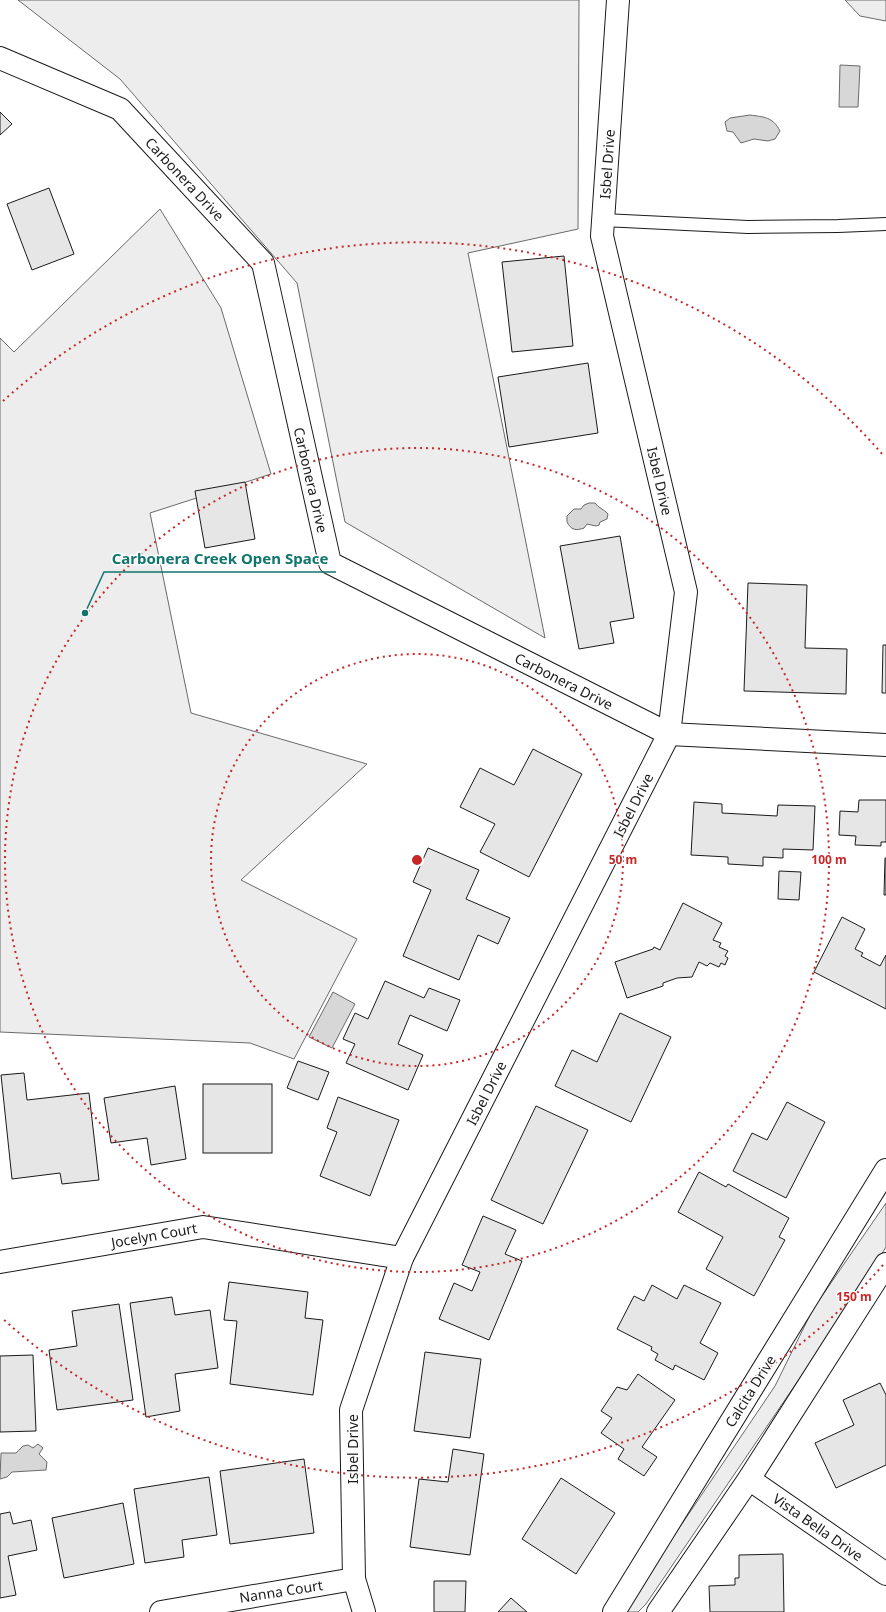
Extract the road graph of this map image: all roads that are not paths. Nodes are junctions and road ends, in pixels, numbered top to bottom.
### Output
1 (618, 0) edge
2 (0, 58) edge
3 (603, 220) junction
4 (886, 224) edge
5 (669, 734) junction
6 (886, 745) edge
7 (886, 1170) edge
8 (402, 1258) junction
9 (0, 1262) edge
10 (886, 1264) edge
11 (749, 1479) junction
12 (886, 1574) edge
13 (354, 1579) junction
14 (161, 1612) edge
15 (364, 1612) edge
16 (614, 1612) edge
17 (658, 1612) edge

1 - 3 street, Isbel Drive
2 - 5 street, Carbonera Drive
3 - 4 lane
3 - 5 street, Isbel Drive
5 - 6 street, Carbonera Drive
5 - 8 street, Isbel Drive
7 - 16 street, Calcita Drive
8 - 9 street, Jocelyn Court
8 - 13 street, Isbel Drive
10 - 11 street
11 - 12 street, Vista Bella Drive
11 - 17 street
13 - 14 street, Nanna Court
13 - 15 street, Isbel Drive

